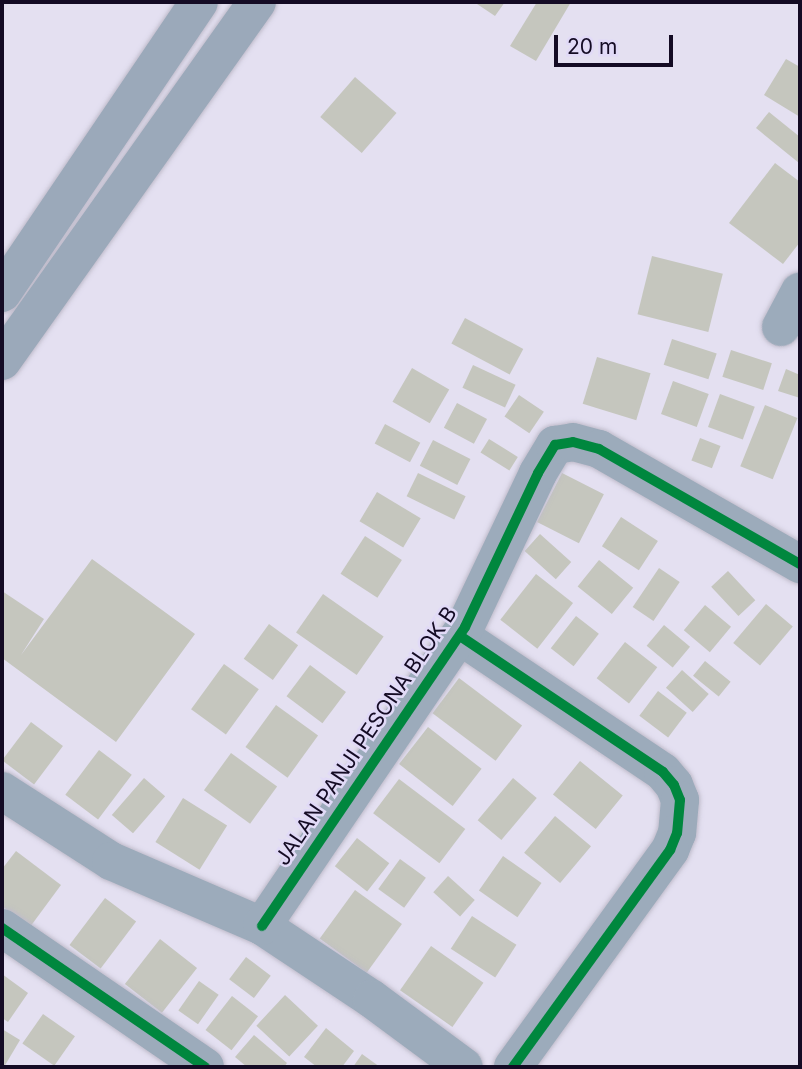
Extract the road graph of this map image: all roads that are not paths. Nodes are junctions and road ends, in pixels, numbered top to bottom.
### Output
1 (199, 2) edge
2 (257, 2) edge
3 (800, 292) edge
4 (2, 293) edge
5 (781, 327) dead end
6 (2, 361) edge
7 (800, 564) edge
8 (460, 636) junction
9 (2, 791) edge
10 (262, 926) junction
11 (2, 929) edge
12 (205, 1067) edge
13 (464, 1067) edge
14 (513, 1067) edge

1 - 4 main road
2 - 6 main road
3 - 5 street
7 - 8 street, JALAN PANJI PESONA BLOK B
8 - 10 street, JALAN PANJI PESONA BLOK B
8 - 14 street
9 - 10 street
10 - 13 street
11 - 12 street

